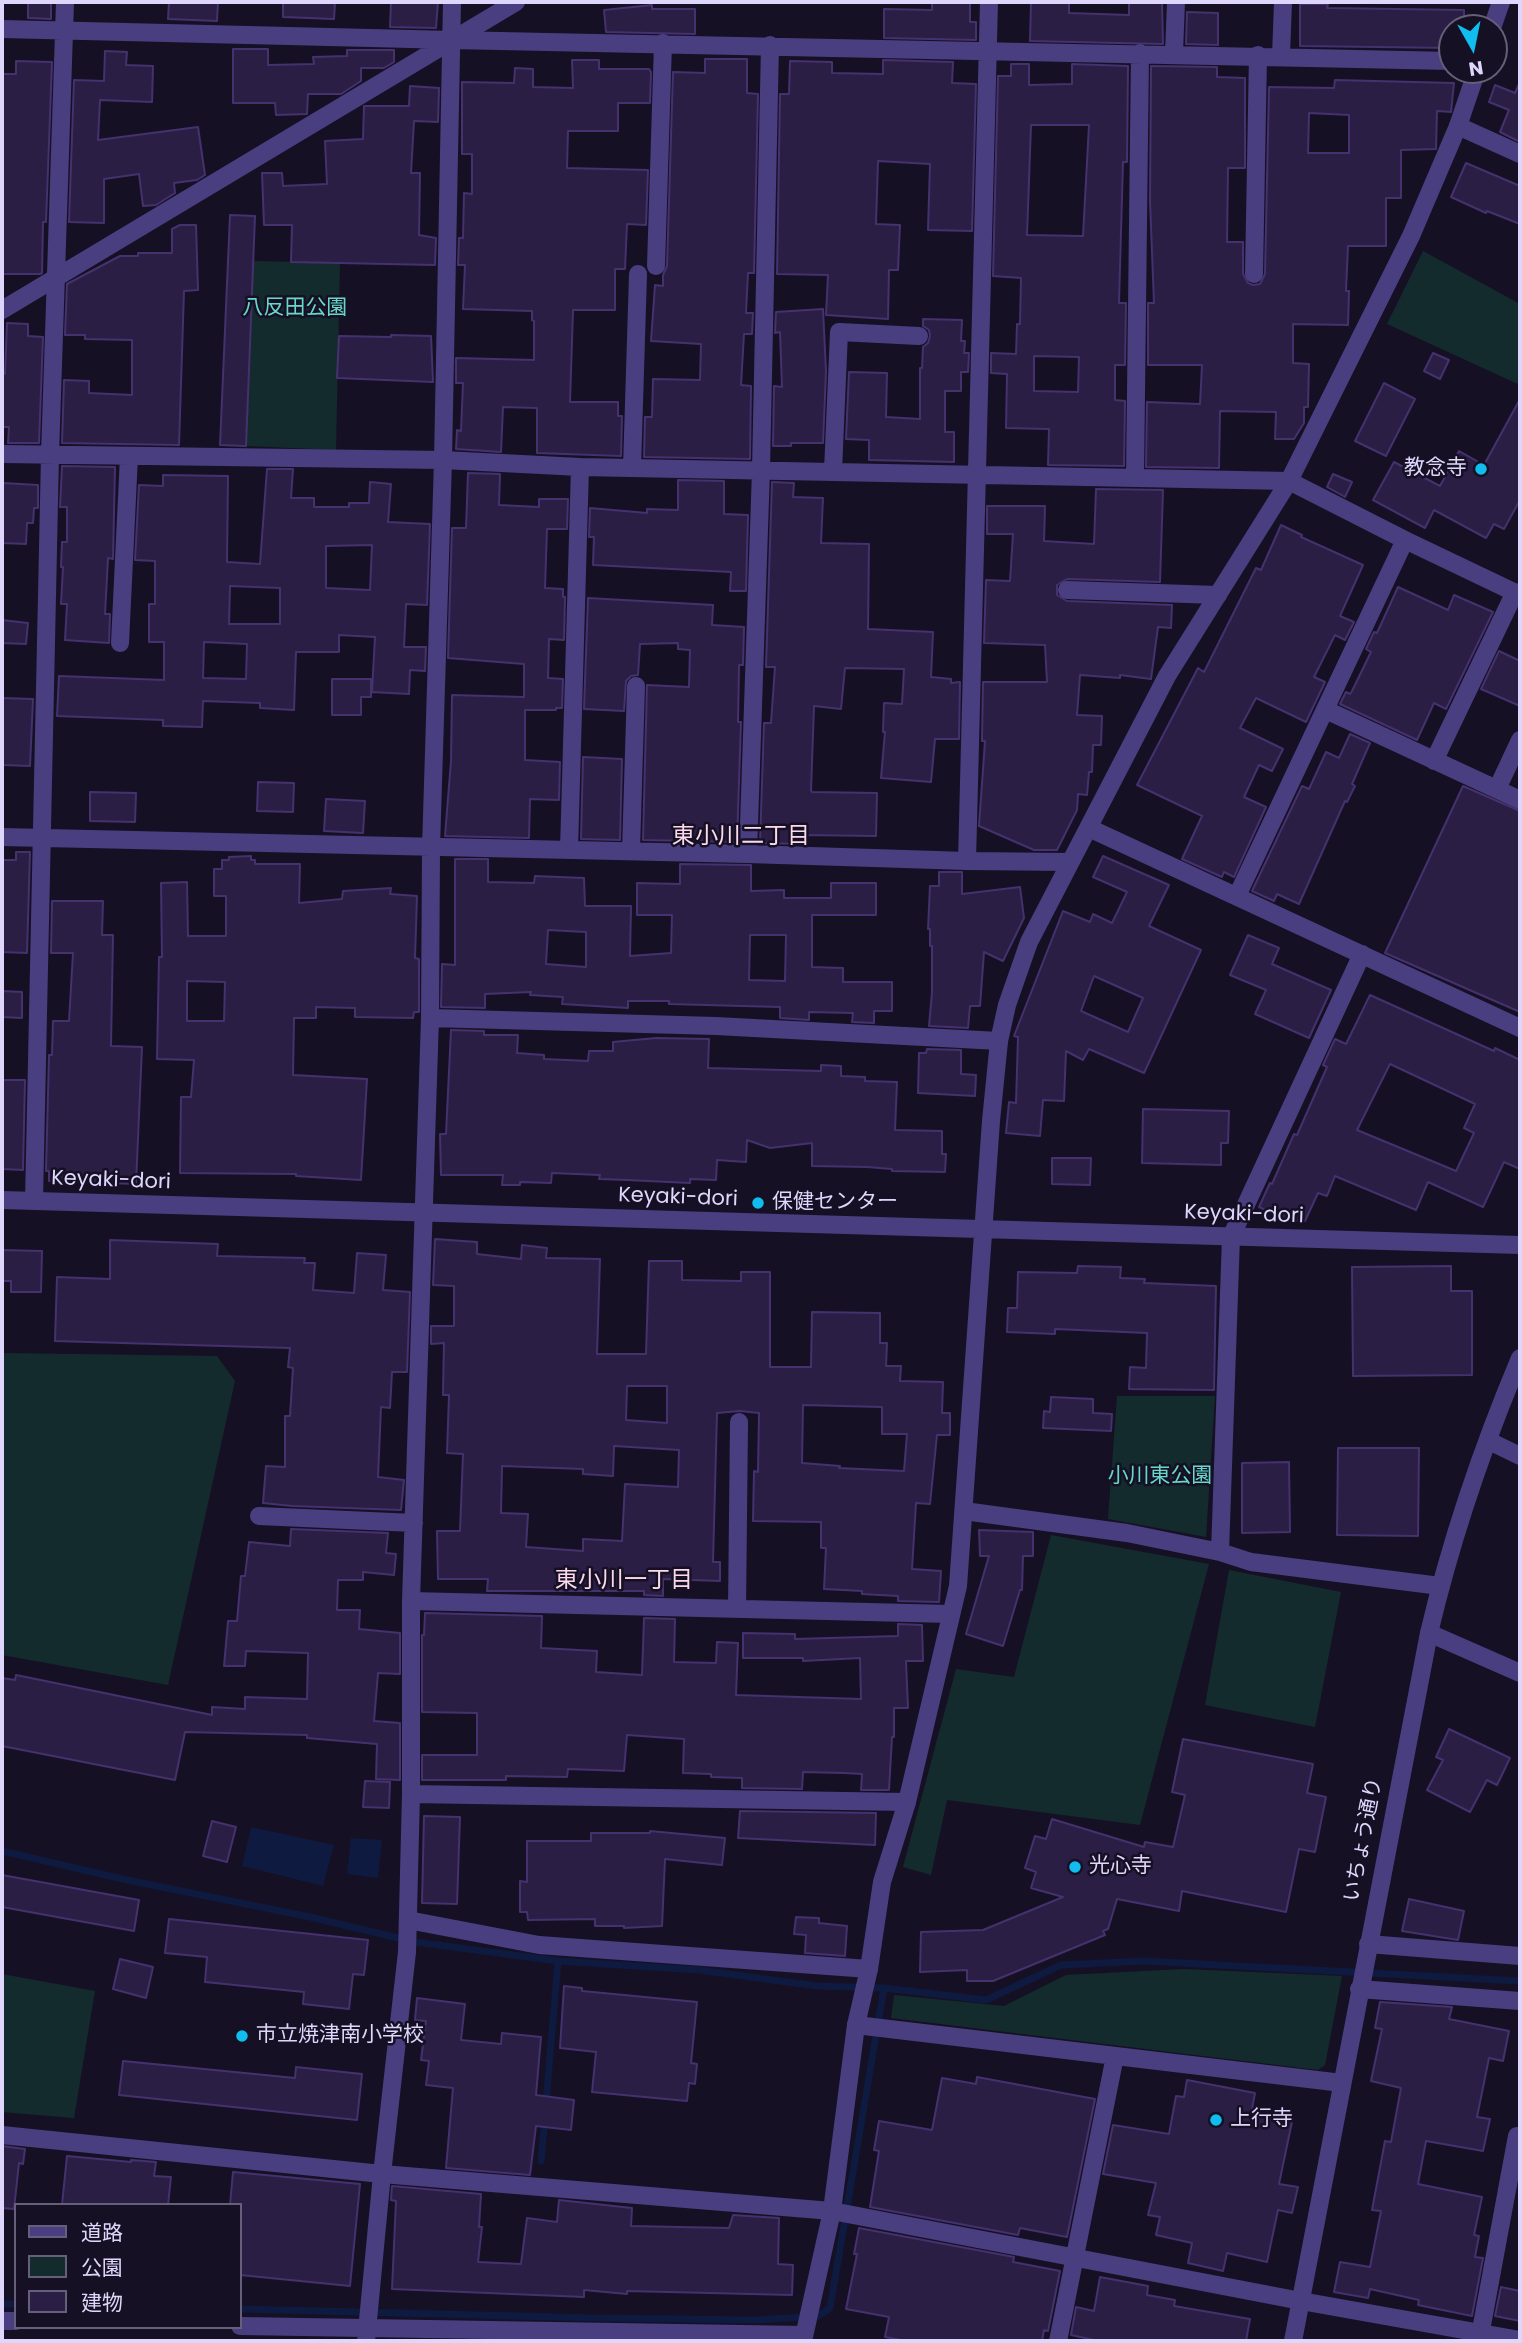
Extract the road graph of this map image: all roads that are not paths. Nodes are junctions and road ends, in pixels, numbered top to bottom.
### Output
1 (65, 2) edge
2 (452, 2) edge
3 (516, 2) edge
4 (989, 2) edge
5 (1176, 2) edge
6 (1283, 2) edge
7 (2, 29) edge
8 (65, 30) junction
9 (452, 40) junction
10 (663, 43) junction
11 (770, 45) junction
12 (989, 51) junction
13 (1140, 52) junction
14 (1174, 53) junction
15 (1258, 55) junction
16 (1281, 56) junction
17 (1438, 61) edge
18 (1472, 84) edge
19 (1458, 126) junction
20 (1520, 154) edge
21 (656, 266) dead end
22 (1254, 274) dead end
23 (638, 275) dead end
24 (57, 277) junction
25 (2, 310) edge
26 (919, 336) dead end
27 (2, 454) edge
28 (50, 455) junction
29 (129, 456) junction
30 (443, 460) junction
31 (580, 467) junction
32 (632, 468) junction
33 (761, 470) junction
34 (833, 471) junction
35 (977, 474) junction
36 (1135, 477) junction
37 (1289, 481) junction
38 (1405, 540) junction
39 (1067, 590) dead end
40 (1517, 594) edge
41 (1218, 595) junction
42 (120, 643) dead end
43 (636, 685) dead end
44 (1326, 710) junction
45 (1520, 740) edge
46 (1434, 761) junction
47 (1497, 789) junction
48 (1520, 800) edge
49 (1089, 828) junction
50 (2, 837) edge
51 (44, 838) junction
52 (431, 848) junction
53 (569, 850) junction
54 (631, 851) junction
55 (748, 854) junction
56 (967, 861) junction
57 (1070, 862) junction
58 (1237, 896) junction
59 (1362, 954) junction
60 (430, 1018) junction
61 (1520, 1028) edge
62 (999, 1041) junction
63 (2, 1200) edge
64 (34, 1201) junction
65 (424, 1213) junction
66 (983, 1230) junction
67 (1231, 1237) junction
68 (1520, 1245) edge
69 (1520, 1358) edge
70 (739, 1422) dead end
71 (1489, 1441) junction
72 (1520, 1456) edge
73 (964, 1511) junction
74 (259, 1516) dead end
75 (414, 1523) junction
76 (1220, 1552) junction
77 (1440, 1586) junction
78 (411, 1601) junction
79 (737, 1609) junction
80 (951, 1614) junction
81 (1429, 1633) junction
82 (1520, 1673) edge
83 (411, 1794) junction
84 (907, 1802) junction
85 (408, 1920) junction
86 (1367, 1948) junction
87 (1520, 1956) edge
88 (869, 1969) junction
89 (1360, 1985) junction
90 (1520, 2001) edge
91 (856, 2025) junction
92 (1115, 2056) junction
93 (1342, 2083) junction
94 (1519, 2131) edge
95 (2, 2136) edge
96 (382, 2174) junction
97 (832, 2211) junction
98 (1075, 2258) junction
99 (1301, 2301) junction
100 (242, 2326) edge
101 (367, 2336) edge
102 (1480, 2337) edge
103 (803, 2338) edge
104 (1520, 2340) edge
105 (1058, 2341) edge
106 (1293, 2341) edge

1 - 8 street
2 - 9 street
3 - 9 street
4 - 12 street
5 - 14 street
6 - 16 street
7 - 8 street
8 - 9 street
8 - 24 street
9 - 10 street
9 - 24 street
9 - 30 street
10 - 11 street
10 - 21 street
11 - 12 street
11 - 33 street
12 - 13 street
12 - 35 street
13 - 14 street
13 - 36 street
14 - 15 street
15 - 16 street
15 - 22 street
16 - 17 street
18 - 19 street
19 - 20 street
19 - 37 street
23 - 32 street
24 - 25 street
24 - 28 street
26 - 34 street
27 - 28 street
28 - 29 street
28 - 51 street
29 - 30 street
29 - 42 street
30 - 31 street
30 - 52 street
31 - 32 street
31 - 53 street
32 - 33 street
33 - 34 street
33 - 55 street
34 - 35 street
35 - 36 street
35 - 56 street
36 - 37 street
37 - 38 street
37 - 41 street
38 - 40 street
38 - 44 street
39 - 41 street
40 - 46 street
41 - 49 street
43 - 54 street
44 - 46 street
44 - 58 street
45 - 47 street
46 - 47 street
47 - 48 street
49 - 57 street
49 - 58 street
50 - 51 street
51 - 52 street
51 - 64 street
52 - 53 street
52 - 60 street
53 - 54 street
54 - 55 street
55 - 56 street
56 - 57 street
57 - 62 street
58 - 59 street
59 - 61 street
59 - 67 street
60 - 62 street
60 - 65 street
62 - 66 street
63 - 64 street, Keyaki-dori
64 - 65 street, Keyaki-dori
65 - 66 street, Keyaki-dori
65 - 75 street
66 - 67 street, Keyaki-dori
66 - 73 street
67 - 68 street, Keyaki-dori
67 - 76 street
69 - 71 street, いちょう通り
70 - 79 street
71 - 72 street
71 - 77 street, いちょう通り
73 - 76 street
73 - 80 street
74 - 75 street
75 - 78 street
76 - 77 street
77 - 81 street, いちょう通り
78 - 79 street
78 - 83 street
79 - 80 street
80 - 84 street
81 - 82 street
81 - 86 street, いちょう通り
83 - 84 street
83 - 85 street
84 - 88 street
85 - 88 street
85 - 96 street
86 - 87 street
86 - 89 street, いちょう通り
88 - 91 street
89 - 90 street
89 - 93 street, いちょう通り
91 - 92 street
91 - 97 street
92 - 93 street
92 - 98 street
93 - 99 street, いちょう通り
94 - 102 street
95 - 96 street
96 - 97 street
96 - 101 street
97 - 98 street
97 - 103 street
98 - 99 street
98 - 105 street
99 - 102 street
99 - 106 street, いちょう通り
100 - 101 street
101 - 103 street
102 - 104 street

